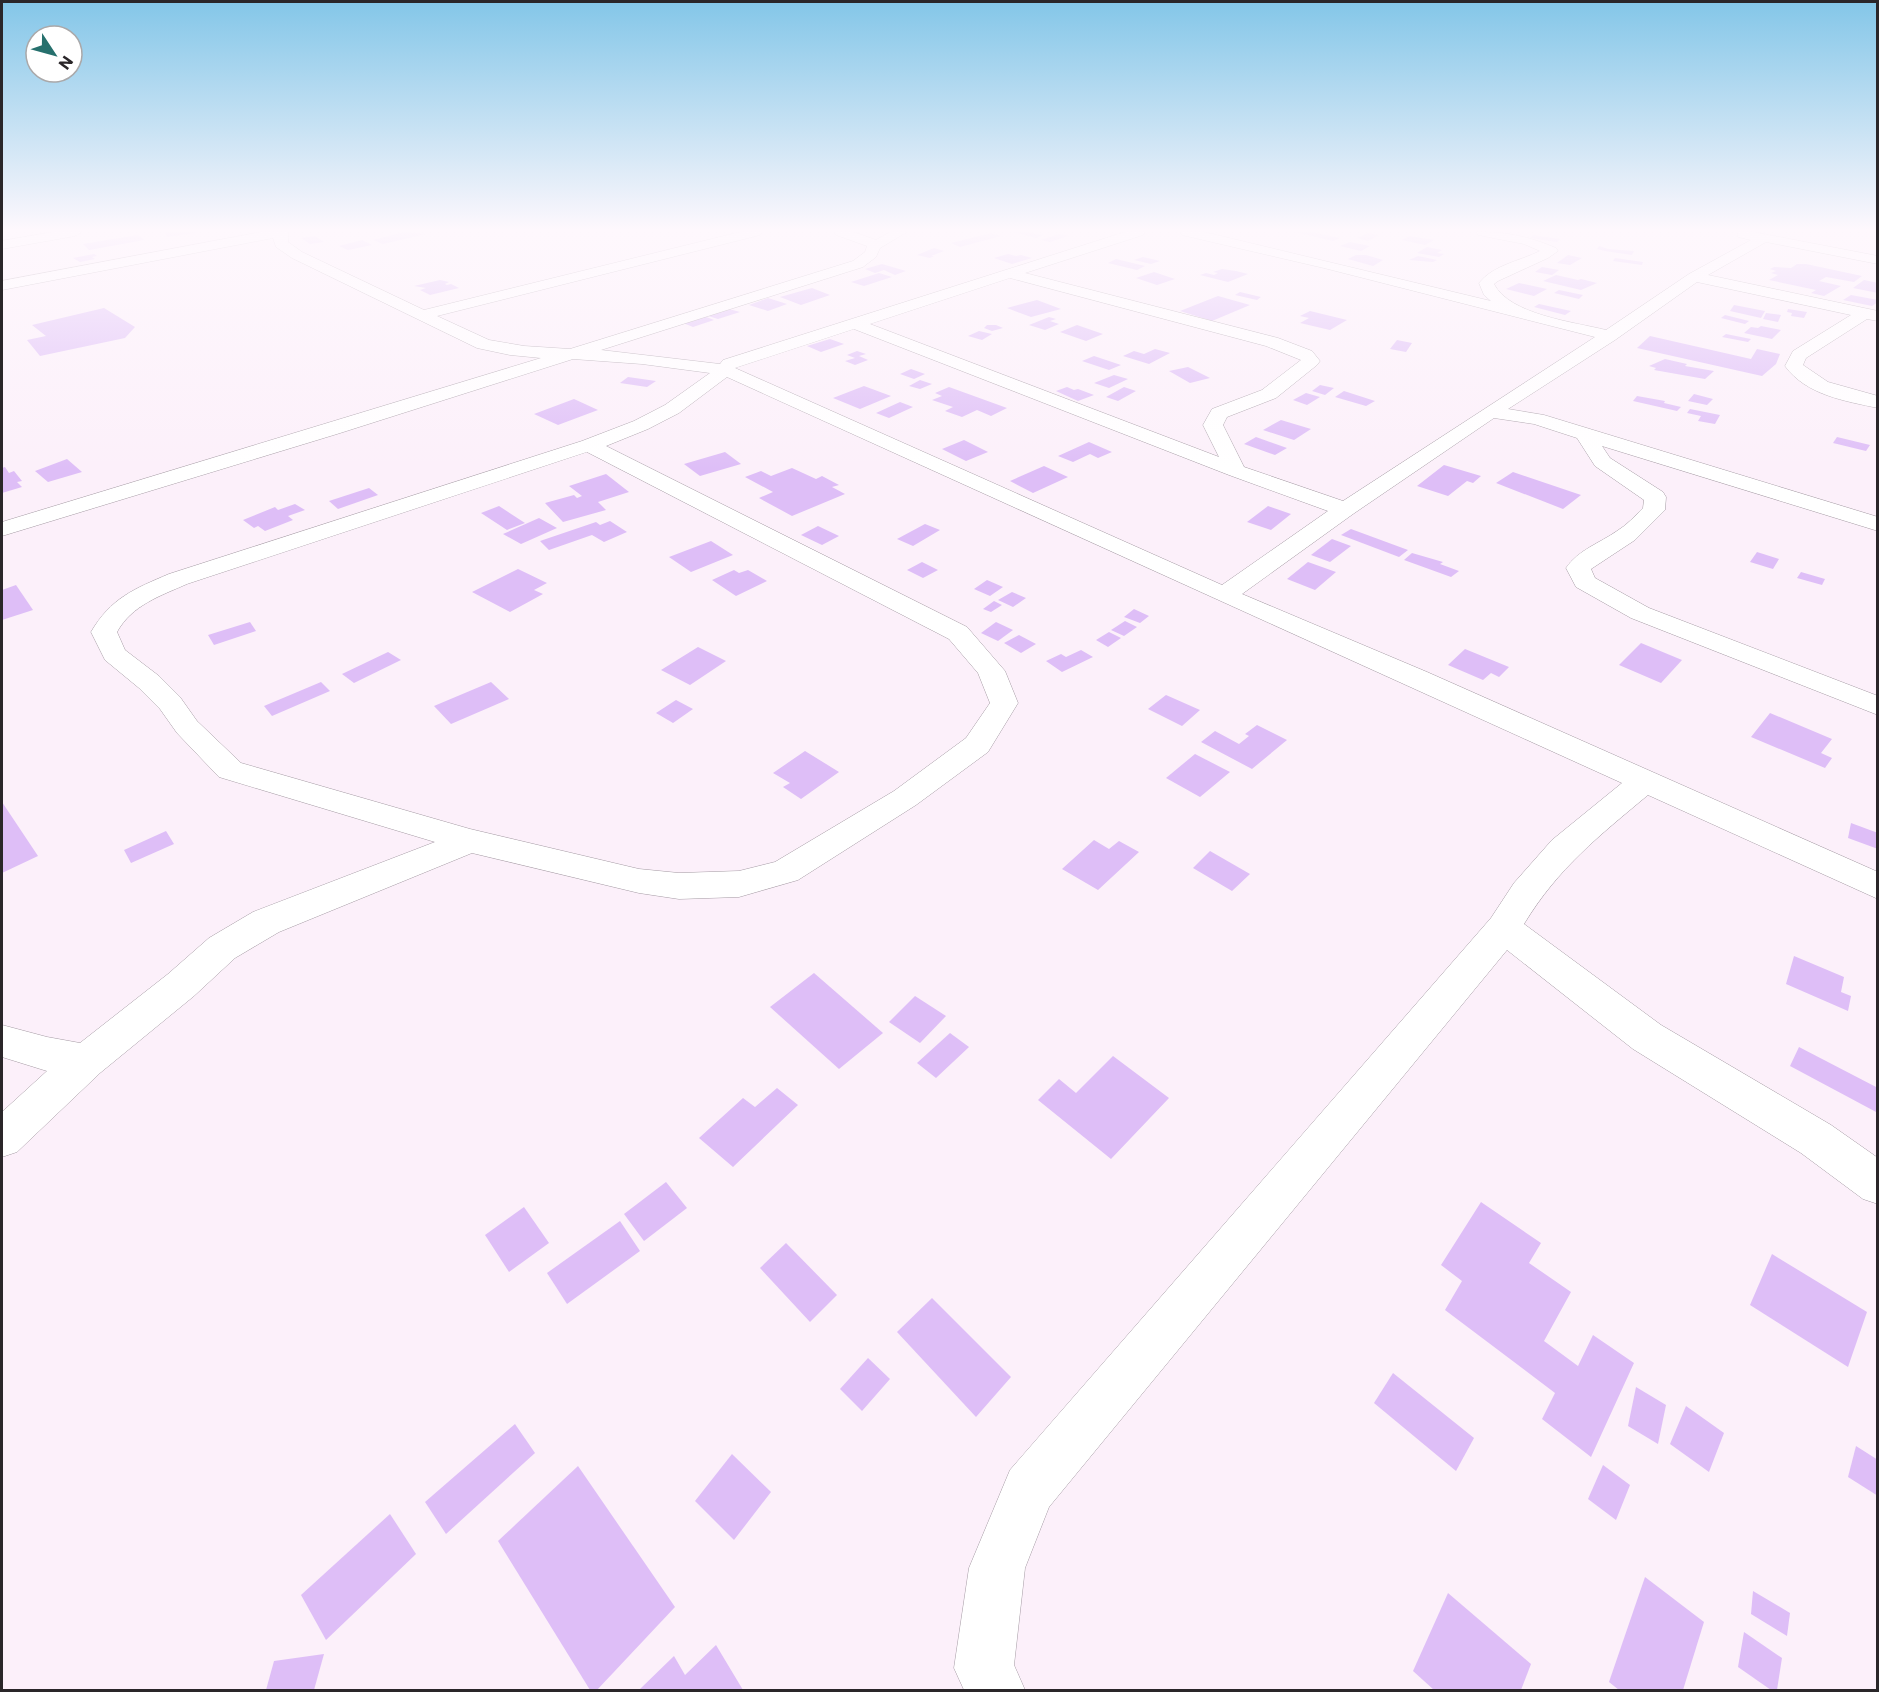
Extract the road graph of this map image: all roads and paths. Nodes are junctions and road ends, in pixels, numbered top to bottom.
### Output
1 (414, 311) edge
2 (438, 311) edge
3 (710, 311) edge
4 (892, 311) edge
5 (1157, 311) edge
6 (1509, 311) edge
7 (1516, 311) edge
8 (1645, 311) edge
9 (1852, 311) edge
10 (1521, 314) junction
11 (422, 315) junction
12 (1871, 315) edge
13 (853, 323) junction
14 (1608, 336) junction
15 (506, 351) junction
16 (574, 354) junction
17 (725, 370) junction
18 (489, 381) junction
19 (1878, 402) edge
20 (1490, 412) junction
21 (1584, 434) junction
22 (589, 445) junction
23 (1236, 471) junction
24 (1346, 509) junction
25 (1878, 524) edge
26 (2, 529) edge
27 (1224, 595) junction
28 (1878, 705) edge
29 (1644, 782) junction
30 (470, 841) junction
31 (1878, 886) edge
32 (1504, 928) junction
33 (2, 1041) edge
34 (86, 1061) junction
35 (2, 1138) edge
36 (1878, 1184) edge
37 (995, 1690) edge

1 - 11 street
2 - 11 street
3 - 16 street
4 - 13 street
5 - 23 street
6 - 10 street
7 - 10 street
8 - 14 street
9 - 12 street
10 - 14 street
11 - 15 street
12 - 19 street
13 - 17 street
13 - 23 street
14 - 20 street
15 - 16 street
15 - 18 street
16 - 17 street
16 - 18 street
17 - 22 street
17 - 27 street
18 - 26 street
20 - 21 street
20 - 24 street
21 - 25 street
21 - 28 street
22 - 30 street
22 - 30 street
23 - 24 street
24 - 27 street
27 - 29 street
29 - 31 street
29 - 32 street
30 - 34 street
32 - 36 street
32 - 37 street
33 - 34 street
34 - 35 street

